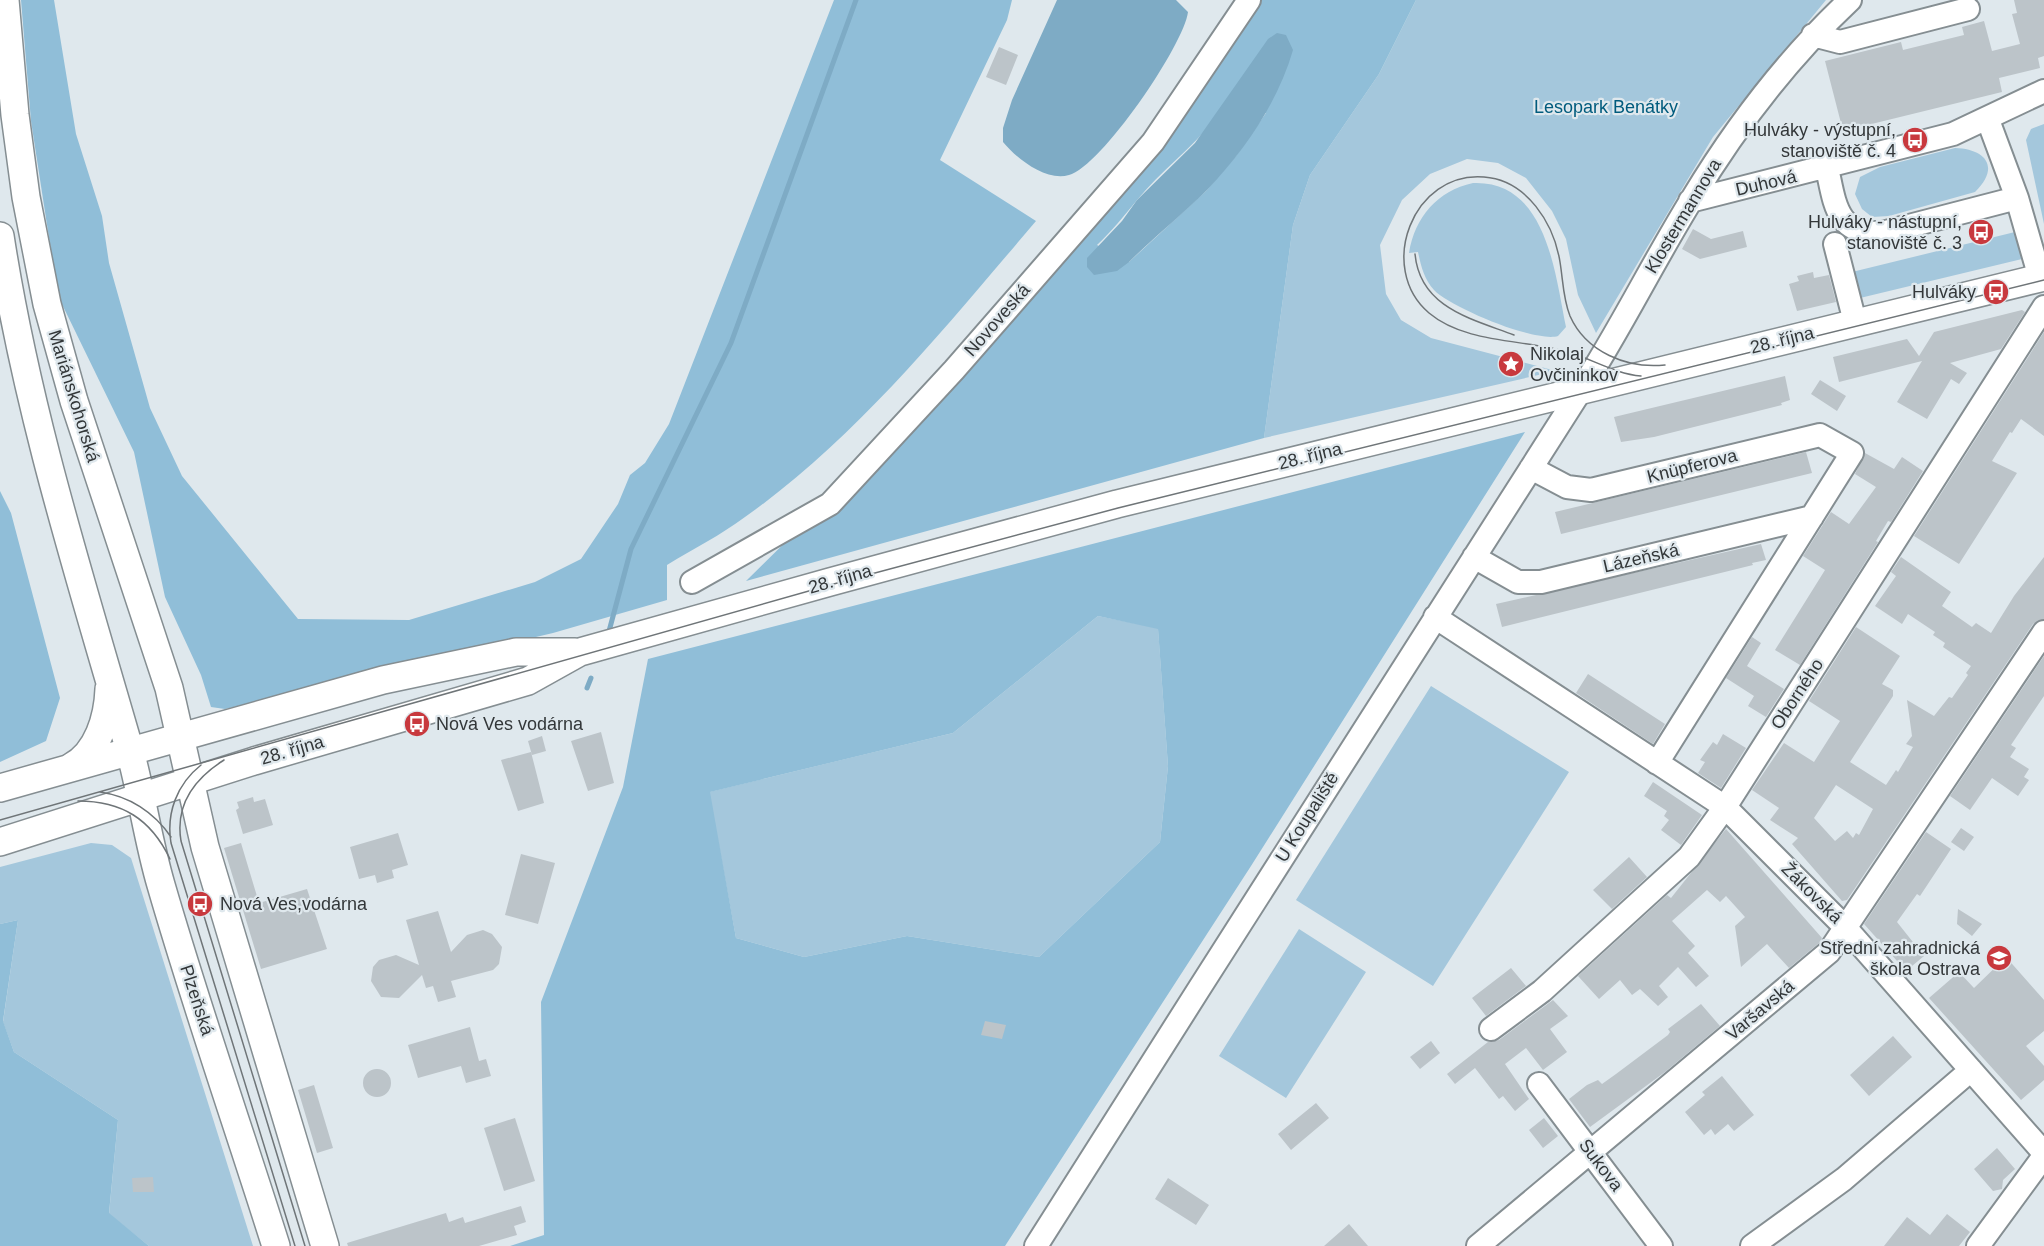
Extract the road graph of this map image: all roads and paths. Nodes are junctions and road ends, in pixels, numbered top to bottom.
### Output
1 (5, 0) edge
2 (1249, 0) edge
3 (1850, 0) edge
4 (1968, 9) dead end
5 (1813, 35) junction
6 (2044, 91) edge
7 (1988, 120) junction
8 (1827, 168) junction
9 (2017, 198) junction
10 (1690, 201) junction
11 (0, 236) edge
12 (1835, 244) dead end
13 (2042, 277) edge
14 (2044, 307) edge
15 (1855, 322) junction
16 (1582, 390) junction
17 (1531, 468) junction
18 (1812, 517) junction
19 (1474, 557) junction
20 (692, 582) dead end
21 (1435, 617) junction
22 (2044, 632) edge
23 (580, 652) junction
24 (109, 680) junction
25 (180, 737) junction
26 (129, 751) junction
27 (1657, 762) junction
28 (70, 767) junction
29 (190, 782) junction
30 (0, 788) edge
31 (142, 798) junction
32 (1725, 807) junction
33 (0, 842) edge
34 (1844, 926) junction
35 (1491, 1029) dead end
36 (1971, 1070) junction
37 (1539, 1084) dead end
38 (1590, 1150) junction
39 (2044, 1154) edge
40 (276, 1246) edge
41 (325, 1246) edge
42 (1036, 1246) edge
43 (1478, 1246) edge
44 (1661, 1246) edge
45 (1752, 1246) edge
46 (1978, 1246) edge

1 - 25 main road, Mariánskohorská
2 - 20 street, Novoveská
3 - 5 street, Klostermannova
4 - 5 street
5 - 10 street, Klostermannova
6 - 7 street, Duhová
7 - 8 street, Duhová
7 - 9 street
8 - 9 street
8 - 10 street, Duhová
9 - 13 street
10 - 16 street, Klostermannova
11 - 24 main road, Mariánskohorská
12 - 15 street
13 - 15 main road, 28. října
14 - 32 street, Oborného
15 - 16 main road, 28. října
16 - 17 street, U Koupaliště
16 - 23 main road, 28. října
17 - 18 street, Knüpferova
17 - 19 street, U Koupaliště
18 - 19 street, Lázeňská
18 - 27 street
19 - 21 street, U Koupaliště
21 - 27 street, Žákovská
21 - 42 street, U Koupaliště
22 - 34 street, Varšavská
23 - 25 main road, 28. října
23 - 29 main road, 28. října
24 - 26 main road, Mariánskohorská
24 - 28 main road
25 - 26 main road, 28. října
25 - 29 main road, Mariánskohorská
26 - 28 main road, 28. října
26 - 31 main road, Plzeňská
27 - 32 street, Žákovská
28 - 30 main road, 28. října
29 - 31 main road, 28. října
29 - 41 main road
31 - 33 main road, 28. října
31 - 40 main road, Plzeňská
32 - 34 street, Žákovská
32 - 35 street, Oborného
34 - 36 street, Žákovská
34 - 38 street, Varšavská
36 - 39 street, Žákovská
36 - 45 street
37 - 38 street, Sukova
38 - 43 street, Varšavská
38 - 44 street, Sukova
39 - 46 street

